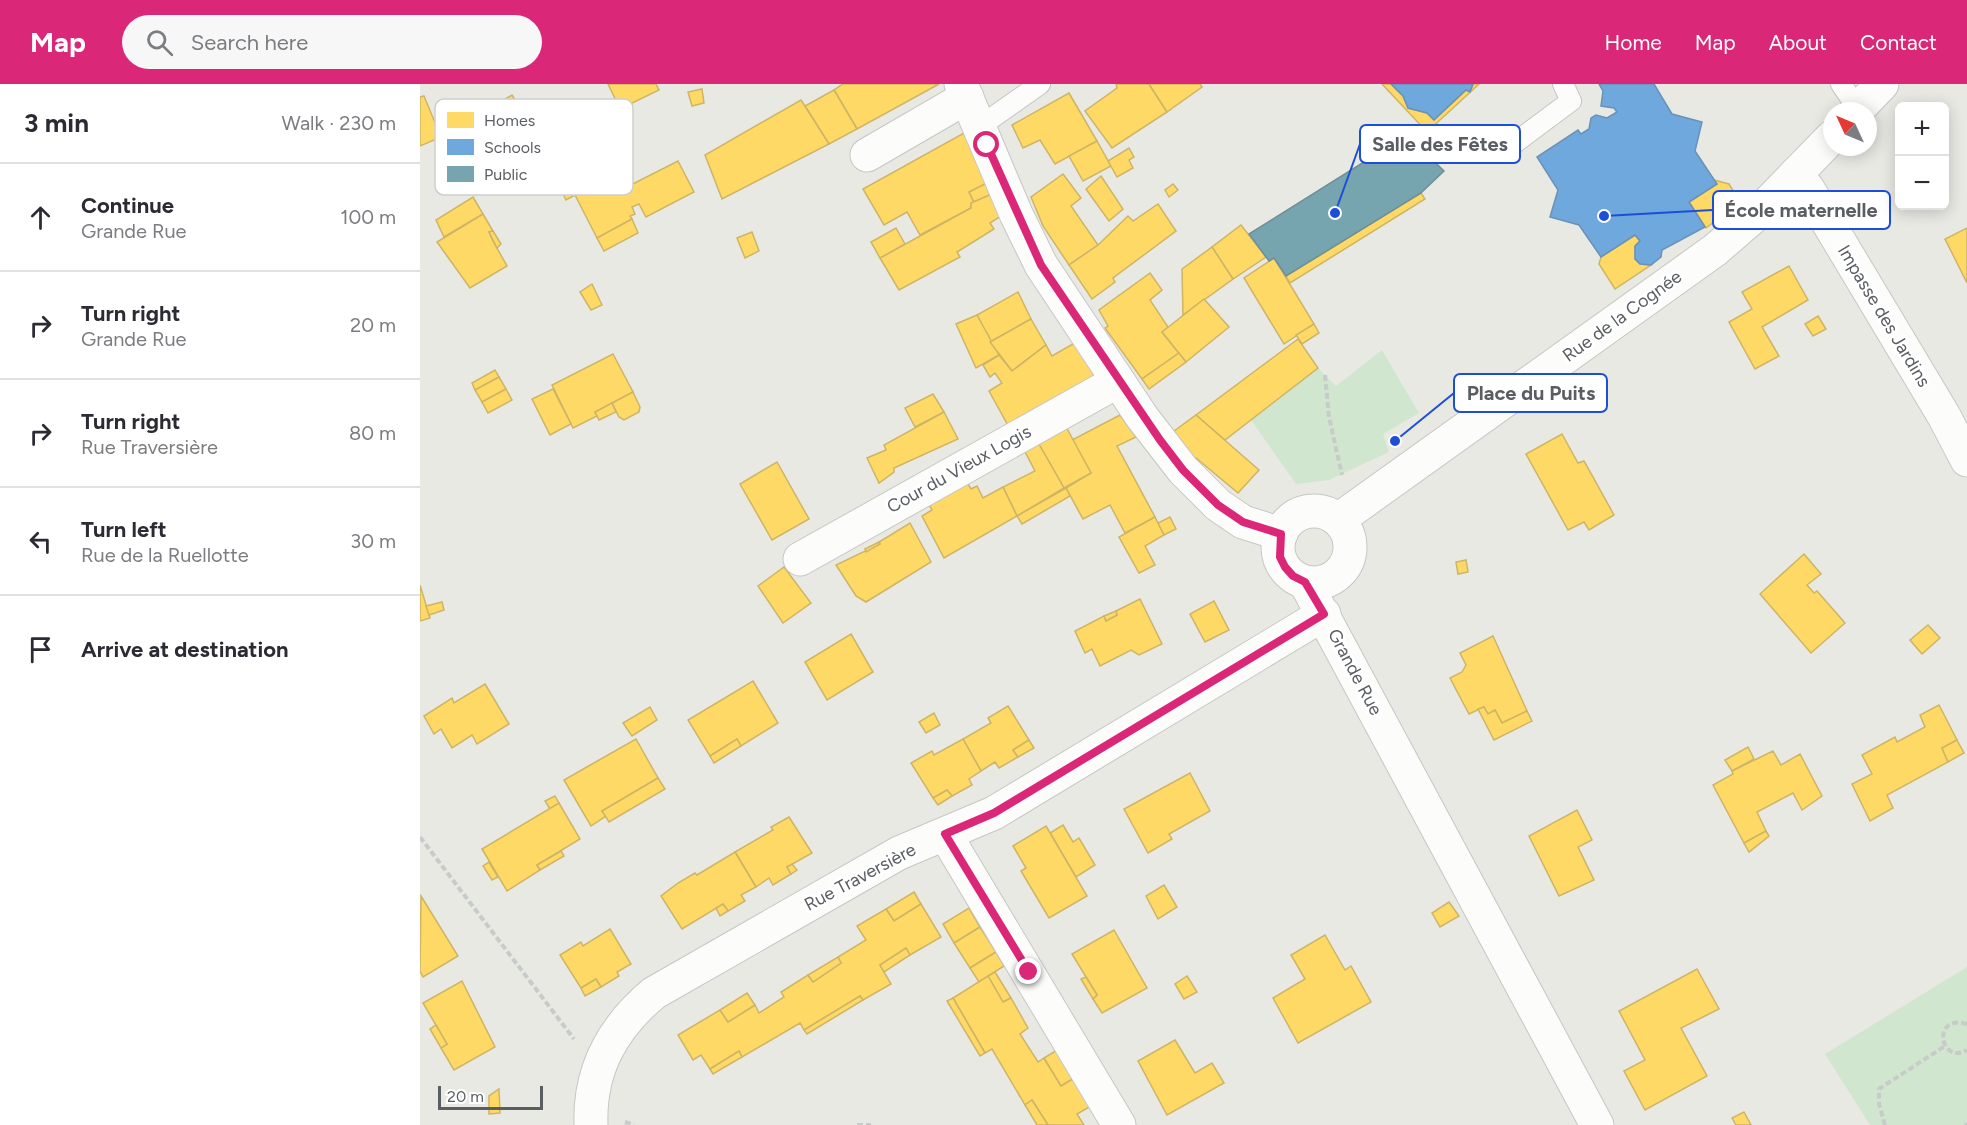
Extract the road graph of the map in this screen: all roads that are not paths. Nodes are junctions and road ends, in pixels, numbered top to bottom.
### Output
1 (1040, 84) edge
2 (1563, 84) edge
3 (1882, 84) edge
4 (964, 91) edge
5 (1852, 101) edge
6 (979, 127) junction
7 (1443, 135) dead end
8 (1823, 146) edge
9 (867, 155) dead end
10 (1796, 174) junction
11 (1118, 381) junction
12 (1967, 460) edge
13 (1350, 511) junction
14 (1281, 534) junction
15 (800, 559) dead end
16 (1305, 582) junction
17 (1324, 614) junction
18 (945, 834) junction
19 (591, 1125) edge
20 (1119, 1125) edge
21 (1597, 1125) edge

1 - 6 lane
2 - 7 lane
3 - 5 street
4 - 6 street
4 - 9 street
6 - 11 street
8 - 10 street, Rue de la Cognée
10 - 12 street, Impasse des Jardins
10 - 13 street, Rue de la Cognée
11 - 14 street
11 - 15 street, Cour du Vieux Logis
13 - 14 street
13 - 16 street
14 - 16 street, Grande Rue
16 - 17 street, Grande Rue
17 - 18 street, Rue Traversière
17 - 21 street, Grande Rue
18 - 19 street, Rue Traversière
18 - 20 street

